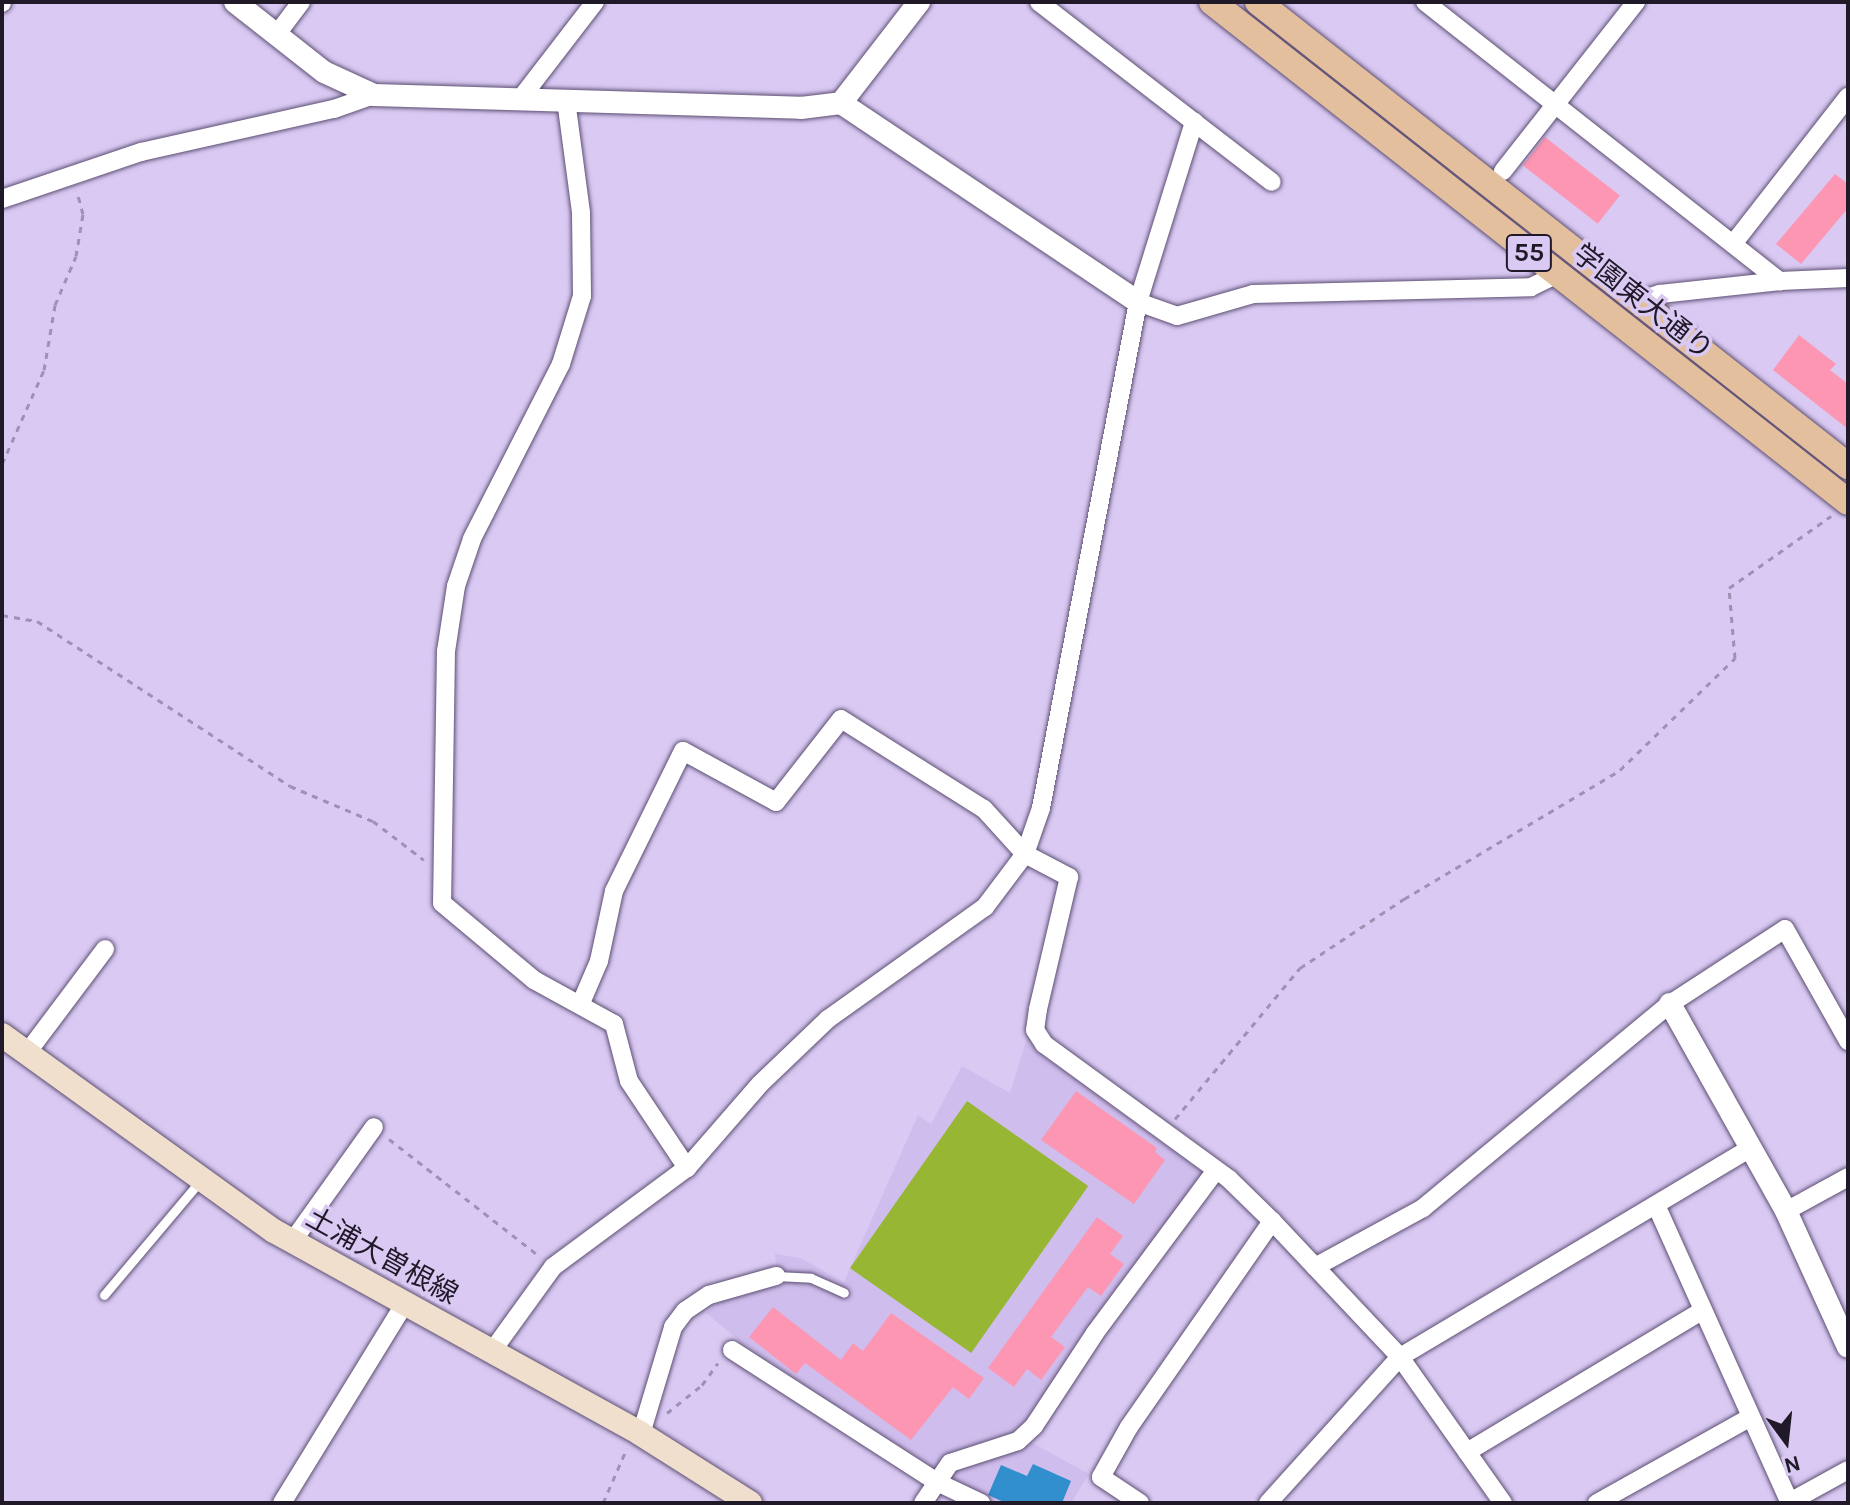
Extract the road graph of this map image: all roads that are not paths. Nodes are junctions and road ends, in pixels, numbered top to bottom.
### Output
1 (235, 2) edge
2 (301, 2) edge
3 (595, 2) edge
4 (919, 2) edge
5 (1039, 2) edge
6 (1212, 2) edge
7 (1258, 2) edge
8 (1425, 2) edge
9 (1636, 2) edge
10 (277, 34) junction
11 (374, 95) junction
12 (1848, 97) edge
13 (521, 98) junction
14 (566, 100) junction
15 (841, 103) junction
16 (1556, 105) junction
17 (1194, 122) junction
18 (1503, 171) dead end
19 (1272, 182) dead end
20 (2, 199) edge
21 (1733, 244) junction
22 (1556, 275) junction
23 (1848, 278) edge
24 (1780, 281) junction
25 (1638, 301) junction
26 (1138, 302) junction
27 (1848, 466) edge
28 (1841, 508) edge
29 (1025, 854) junction
30 (105, 949) dead end
31 (581, 1003) junction
32 (1670, 1004) junction
33 (2, 1035) edge
34 (1848, 1041) edge
35 (27, 1053) junction
36 (374, 1127) road end
37 (1750, 1148) junction
38 (687, 1168) junction
39 (1216, 1170) junction
40 (1848, 1177) edge
41 (202, 1179) junction
42 (1656, 1205) junction
43 (1786, 1211) junction
44 (1272, 1221) junction
45 (292, 1242) junction
46 (1315, 1267) junction
47 (776, 1276) joint
48 (844, 1293) dead end
49 (104, 1295) dead end
50 (404, 1305) junction
51 (1703, 1310) junction
52 (1848, 1347) edge
53 (493, 1350) junction
54 (732, 1350) road end
55 (1400, 1357) junction
56 (1751, 1417) junction
57 (638, 1432) junction
58 (1467, 1452) junction
59 (1848, 1470) edge
60 (937, 1482) junction
61 (1277, 1500) edge
62 (282, 1503) edge
63 (750, 1503) edge
64 (923, 1503) edge
65 (981, 1503) edge
66 (1140, 1503) edge
67 (1503, 1503) edge
68 (1597, 1503) edge
69 (1789, 1503) edge

1 - 10 street
2 - 10 street
3 - 13 street
4 - 15 street
5 - 17 street
6 - 22 main road, 学園東大通り / 55
7 - 25 main road, 学園東大通り / 55
8 - 16 street
9 - 16 street
10 - 11 street
11 - 13 street
11 - 20 street
12 - 21 street
13 - 14 street
14 - 15 street
14 - 31 street
15 - 26 street
16 - 18 street
16 - 21 street
17 - 19 street
17 - 26 street
21 - 24 street
22 - 26 street
22 - 28 main road, 学園東大通り / 55
23 - 24 street
24 - 25 street
25 - 27 main road, 学園東大通り / 55
26 - 29 street
29 - 31 street
29 - 38 street
29 - 39 street
30 - 35 street
31 - 38 street
32 - 34 street
32 - 37 street
32 - 46 street
33 - 35 main road, 土浦大曽根線
35 - 41 main road, 土浦大曽根線
36 - 45 street
37 - 42 street
37 - 43 street
38 - 53 street
39 - 44 street
39 - 60 street
40 - 43 street
41 - 45 main road, 土浦大曽根線
41 - 49 lane
42 - 51 street
42 - 55 street
43 - 52 street
44 - 46 street
44 - 66 street
45 - 50 main road, 土浦大曽根線
46 - 55 street
47 - 48 lane
47 - 57 street
50 - 53 main road, 土浦大曽根線
50 - 62 street
51 - 56 street
51 - 58 street
53 - 57 main road, 土浦大曽根線
54 - 60 street
55 - 58 street
55 - 61 street
56 - 68 street
56 - 69 street
57 - 63 main road, 土浦大曽根線
58 - 67 street
59 - 69 street
60 - 64 street
60 - 65 street

